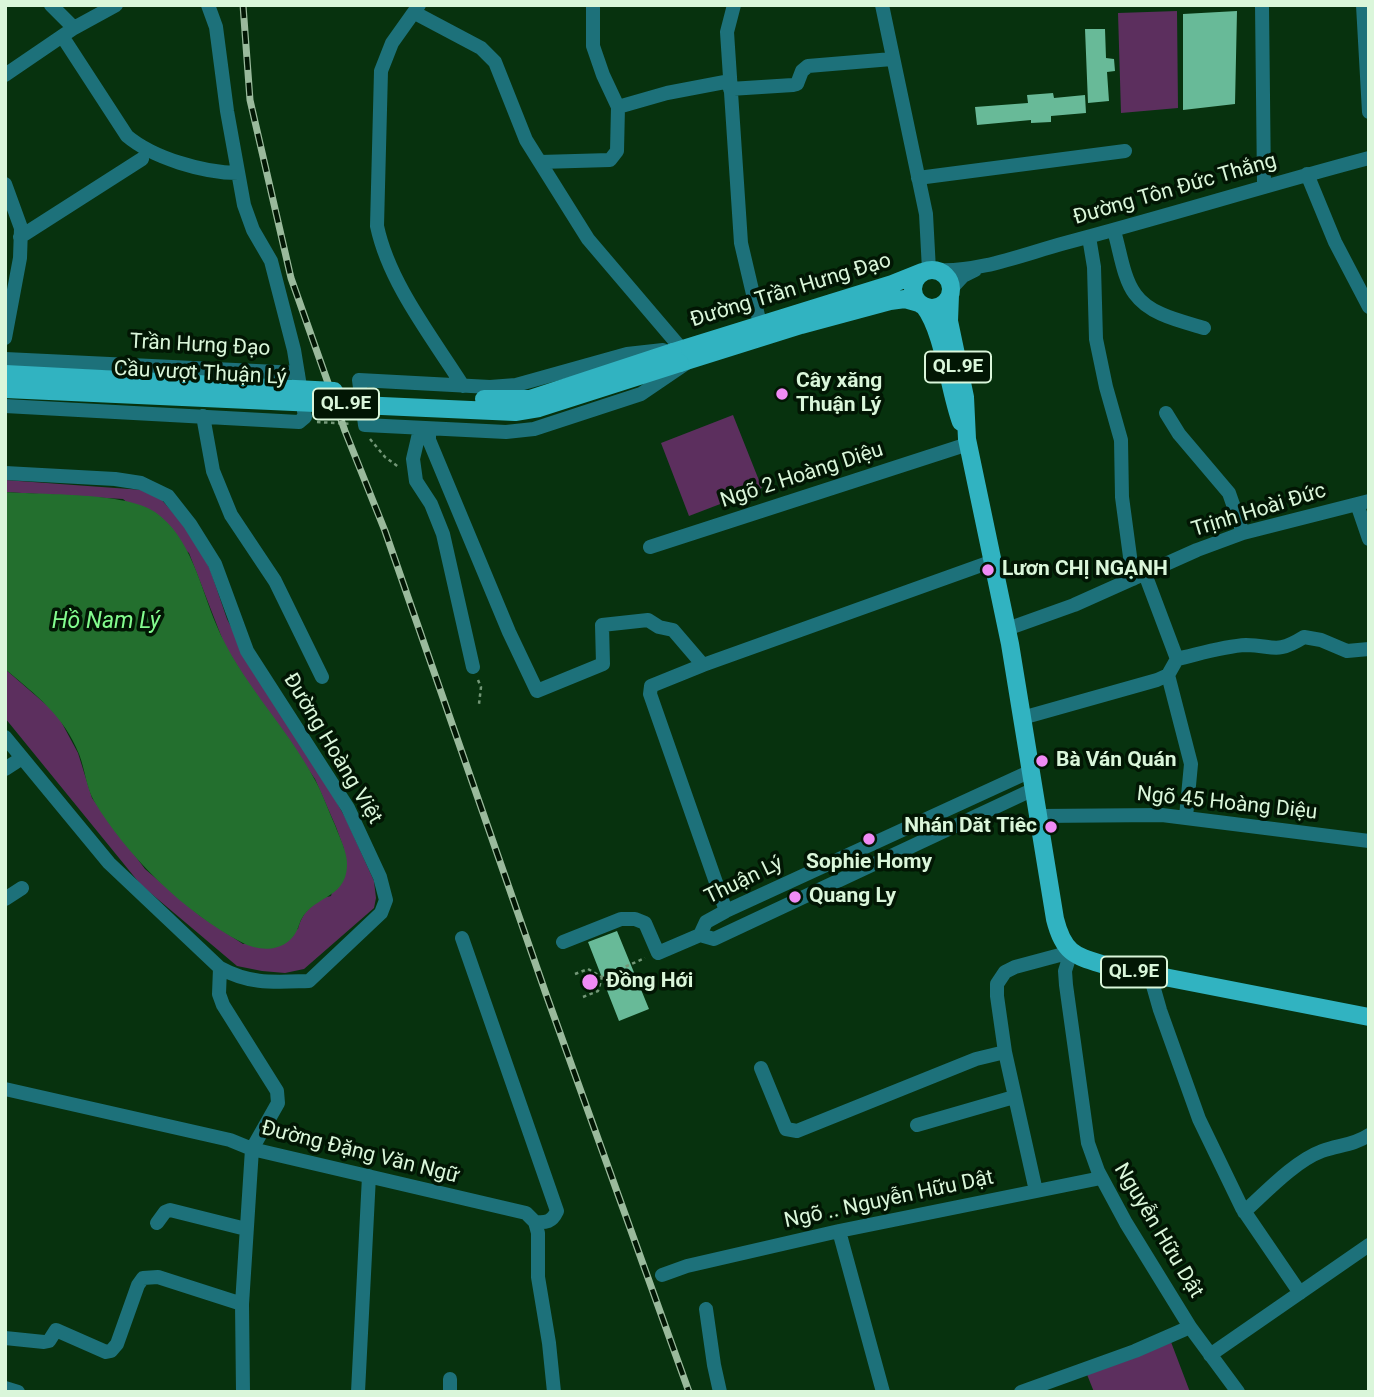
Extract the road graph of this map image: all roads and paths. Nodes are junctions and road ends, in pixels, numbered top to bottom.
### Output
1 (51, 5) edge
2 (116, 5) edge
3 (208, 5) edge
4 (593, 5) edge
5 (734, 5) edge
6 (882, 5) edge
7 (1262, 5) edge
8 (1363, 5) edge
9 (417, 9) edge
10 (68, 32) junction
11 (1367, 41) edge
12 (892, 59) junction
13 (5, 75) edge
14 (730, 85) junction
15 (618, 107) junction
16 (1369, 113) edge
17 (1125, 151) dead end
18 (1369, 158) edge
19 (142, 159) dead end
20 (540, 162) junction
21 (238, 173) junction
22 (1307, 174) junction
23 (918, 178) junction
24 (5, 184) edge
25 (1264, 186) junction
26 (1114, 231) junction
27 (20, 237) junction
28 (1089, 237) junction
29 (992, 262) junction
30 (929, 270) junction
31 (950, 292) junction
32 (922, 305) junction
33 (1369, 307) edge
34 (761, 324) junction
35 (1203, 328) dead end
36 (5, 338) edge
37 (681, 356) junction
38 (5, 359) edge
39 (298, 373) junction
40 (5, 374) edge
41 (463, 386) junction
42 (5, 389) edge
43 (5, 406) edge
44 (1166, 413) dead end
45 (203, 416) junction
46 (303, 421) junction
47 (365, 425) junction
48 (424, 429) junction
49 (968, 442) junction
50 (5, 473) edge
51 (416, 481) junction
52 (1363, 503) edge
53 (1243, 533) junction
54 (1369, 539) edge
55 (650, 547) dead end
56 (992, 561) junction
57 (1139, 577) junction
58 (1007, 629) junction
59 (1369, 649) edge
60 (1177, 659) junction
61 (703, 665) junction
62 (473, 667) joint
63 (1168, 675) junction
64 (322, 677) dead end
65 (479, 704) dead end
66 (1022, 718) junction
67 (5, 737) edge
68 (22, 758) junction
69 (5, 769) edge
70 (1032, 780) junction
71 (1038, 816) junction
72 (1186, 817) junction
73 (1369, 841) edge
74 (22, 888) dead end
75 (5, 899) edge
76 (726, 911) junction
77 (700, 935) junction
78 (463, 938) dead end
79 (564, 942) dead end
80 (1071, 952) junction
81 (658, 953) junction
82 (220, 968) junction
83 (575, 974) dead end
84 (1150, 975) junction
85 (602, 977) junction
86 (583, 997) dead end
87 (1369, 1017) edge
88 (1005, 1052) junction
89 (761, 1068) dead end
90 (5, 1089) edge
91 (1014, 1097) junction
92 (917, 1125) dead end
93 (1369, 1135) edge
94 (251, 1149) junction
95 (369, 1176) junction
96 (1101, 1178) junction
97 (1036, 1191) junction
98 (1244, 1212) junction
99 (535, 1222) junction
100 (158, 1223) dead end
101 (246, 1229) junction
102 (839, 1231) junction
103 (1369, 1245) edge
104 (662, 1275) dead end
105 (1300, 1293) junction
106 (242, 1304) junction
107 (706, 1309) dead end
108 (1191, 1327) junction
109 (5, 1338) edge
110 (1210, 1355) junction
111 (5, 1388) edge
112 (18, 1392) edge
113 (243, 1392) edge
114 (358, 1392) edge
115 (554, 1392) edge
116 (720, 1392) edge
117 (883, 1392) edge
118 (1021, 1392) edge
119 (1238, 1392) edge

1 - 10 street
2 - 10 street
3 - 21 street
4 - 15 street
5 - 14 street
6 - 12 street
7 - 25 street
8 - 11 street
9 - 20 street
9 - 41 street
10 - 13 street
10 - 21 street
11 - 16 street
12 - 14 street
12 - 23 street
14 - 15 street
14 - 34 street
15 - 20 street
17 - 23 street
18 - 22 street, Đường Tôn Đức Thắng
19 - 27 street
20 - 37 street
21 - 39 street
22 - 25 street, Đường Tôn Đức Thắng
22 - 33 street
23 - 30 street
24 - 27 street
25 - 26 street, Đường Tôn Đức Thắng
26 - 28 street, Đường Tôn Đức Thắng
26 - 35 street
27 - 36 street
28 - 29 street, Đường Tôn Đức Thắng
28 - 57 street
29 - 30 street
29 - 31 street
30 - 31 main road
30 - 32 main road
30 - 34 main road, Đường Trần Hưng Đạo / QL.9E
31 - 32 main road
31 - 49 main road, QL.9E
32 - 37 main road, QL.9E
32 - 49 main road, QL.9E
34 - 37 main road, Đường Trần Hưng Đạo / QL.9E
37 - 40 main road, QL.9E, bridge
37 - 41 street
37 - 42 main road, Cầu vượt Thuận Lý / QL.9E, bridge
37 - 48 street
38 - 39 street, Trần Hưng Đạo
39 - 46 street, Trần Hưng Đạo
41 - 47 street
43 - 45 street
44 - 53 street
45 - 46 street
45 - 64 street
46 - 47 path
47 - 48 street
47 - 51 path
48 - 51 street
48 - 61 street
49 - 55 street, Ngõ 2 Hoàng Diệu
49 - 56 main road, QL.9E
50 - 82 street, Đường Hoàng Việt
51 - 62 street
52 - 53 street, Trịnh Hoài Đức
52 - 54 street
53 - 57 street, Trịnh Hoài Đức
56 - 58 main road, QL.9E
56 - 61 street
57 - 58 street, Trịnh Hoài Đức
57 - 60 street
58 - 66 main road, QL.9E
59 - 60 street
60 - 63 street
61 - 76 street
62 - 65 path
63 - 66 street
63 - 72 street
66 - 70 main road, QL.9E
67 - 68 street, Đường Hoàng Việt
68 - 69 street
68 - 82 street, Đường Hoàng Việt
70 - 71 main road, QL.9E
70 - 76 street, Thuận Lý
70 - 77 street, Thuận Lý
71 - 72 street, Ngõ 45 Hoàng Diệu
71 - 80 main road, QL.9E
72 - 73 street, Ngõ 45 Hoàng Diệu
74 - 75 street
76 - 77 street, Thuận Lý
77 - 81 street
78 - 99 street
79 - 81 street
80 - 84 main road, QL.9E
80 - 88 street
80 - 96 street, Nguyễn Hữu Dật
81 - 85 path
82 - 94 street
83 - 85 path
84 - 87 main road, QL.9E
84 - 98 street
85 - 86 path
88 - 89 street
88 - 91 street
90 - 94 street, Đường Đặng Văn Ngữ
91 - 92 street
91 - 97 street
93 - 98 street
94 - 95 street, Đường Đặng Văn Ngữ
94 - 101 street
95 - 99 street, Đường Đặng Văn Ngữ
95 - 114 street
96 - 97 street, Ngõ .. Nguyễn Hữu Dật
96 - 108 street, Nguyễn Hữu Dật
97 - 102 street, Ngõ .. Nguyễn Hữu Dật
98 - 105 street
99 - 115 street
100 - 101 street
101 - 106 street
102 - 104 street, Ngõ .. Nguyễn Hữu Dật
102 - 117 street
103 - 105 street
105 - 110 street
106 - 109 street
106 - 113 street
107 - 116 street
108 - 110 street, Nguyễn Hữu Dật
108 - 118 street
110 - 119 street, Nguyễn Hữu Dật
111 - 112 street

